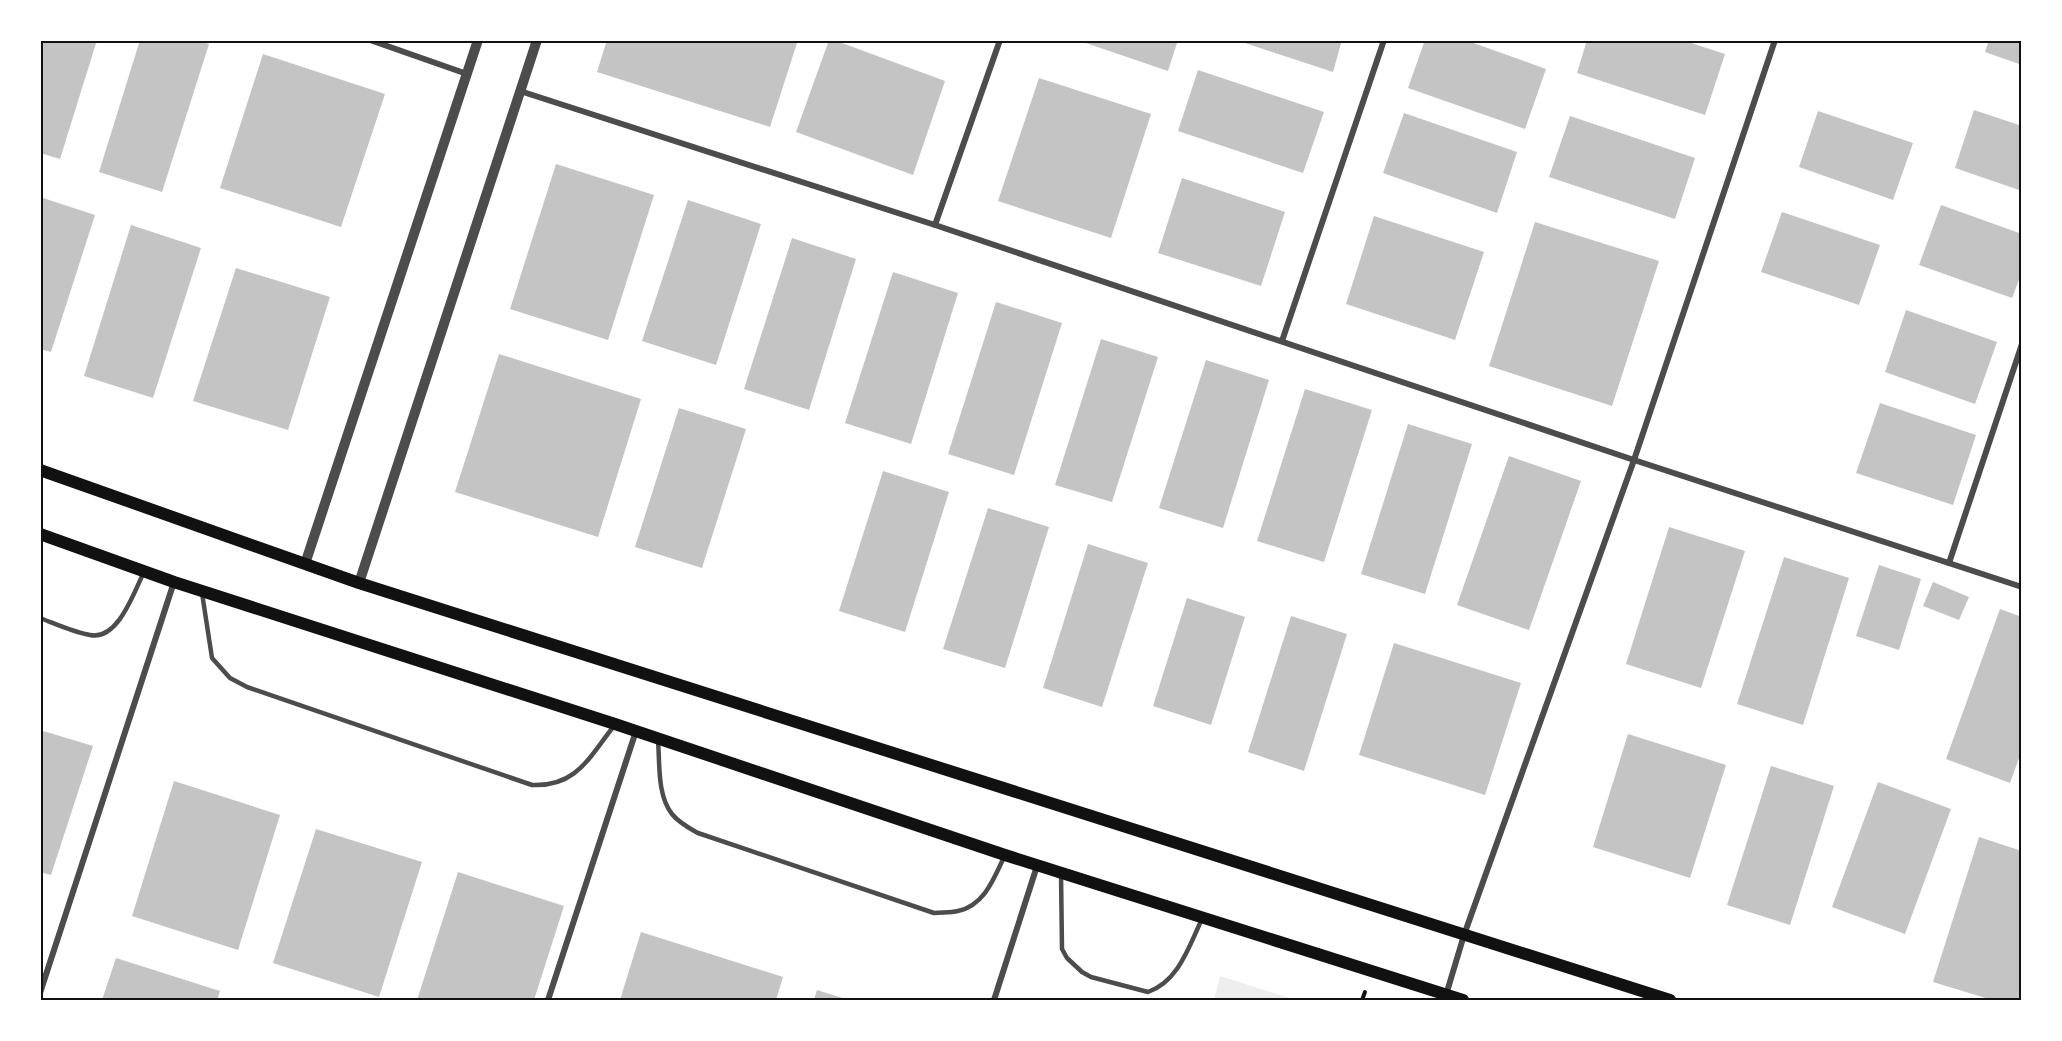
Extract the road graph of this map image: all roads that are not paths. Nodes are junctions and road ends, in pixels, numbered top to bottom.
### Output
1 (370, 40) edge
2 (478, 40) edge
3 (537, 40) edge
4 (1000, 40) edge
5 (1384, 40) edge
6 (1774, 40) edge
7 (467, 74) junction
8 (520, 91) junction
9 (935, 225) junction
10 (1282, 341) junction
11 (2022, 344) edge
12 (1634, 460) junction
13 (40, 470) edge
14 (40, 534) edge
15 (1949, 563) junction
16 (305, 564) junction
17 (144, 571) junction
18 (174, 582) junction
19 (360, 583) junction
20 (2022, 587) edge
21 (202, 591) junction
22 (40, 618) edge
23 (615, 724) junction
24 (636, 731) junction
25 (658, 739) junction
26 (1005, 855) junction
27 (1037, 866) junction
28 (1061, 873) junction
29 (1203, 918) junction
30 (1464, 935) junction
31 (40, 993) edge
32 (1446, 995) junction
33 (548, 1000) edge
34 (994, 1000) edge
35 (1463, 1000) edge
36 (1670, 1000) edge

1 - 7 street
2 - 7 street
3 - 8 street
4 - 9 street
5 - 10 street
6 - 12 street
7 - 16 street
8 - 9 street
8 - 19 street
9 - 10 street
10 - 12 street
11 - 15 street
12 - 15 street
12 - 30 street
13 - 16 main road
14 - 17 main road
15 - 20 street
16 - 19 main road
17 - 18 main road
17 - 22 lane
18 - 21 main road
18 - 31 street
19 - 30 main road
21 - 23 main road
21 - 23 lane
23 - 24 main road
24 - 25 main road
24 - 33 street
25 - 26 main road
25 - 26 lane
26 - 27 main road
27 - 28 main road
27 - 34 street
28 - 29 main road
28 - 29 lane
29 - 32 main road
30 - 32 street
30 - 36 main road
32 - 35 main road

